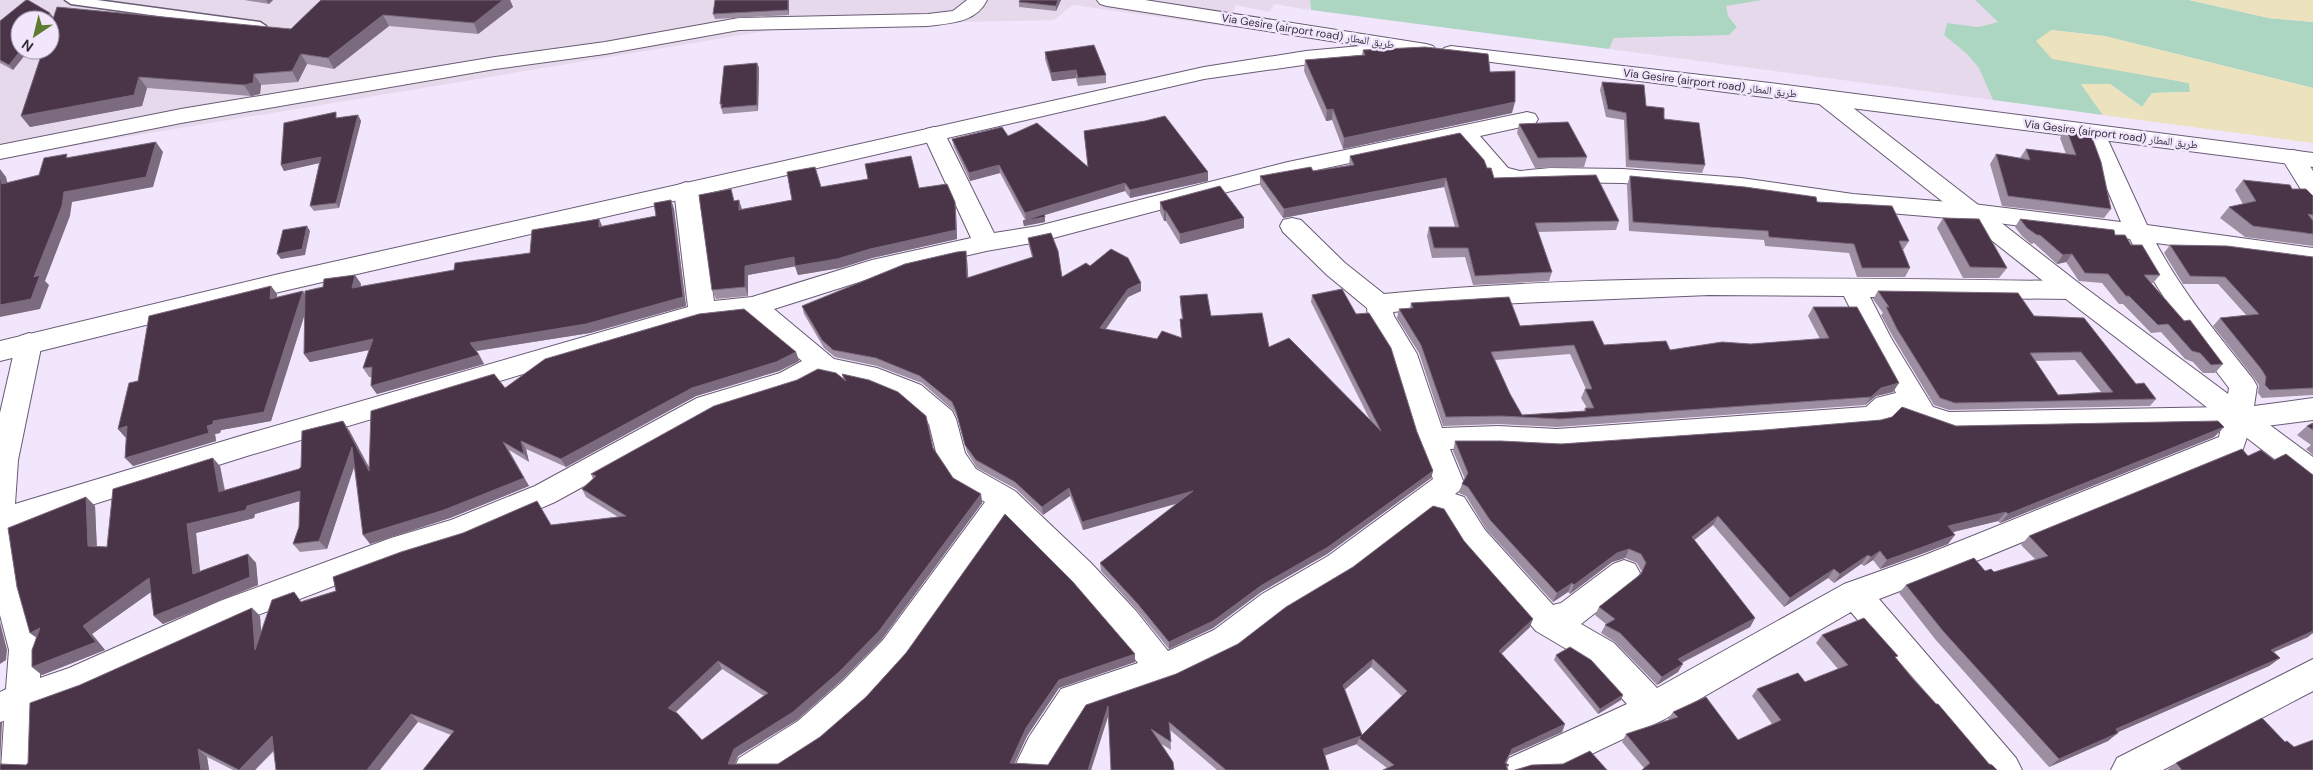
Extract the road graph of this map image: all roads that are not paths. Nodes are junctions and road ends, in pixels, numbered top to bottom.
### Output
1 (71, 0) edge
2 (977, 0) edge
3 (1107, 0) edge
4 (260, 26) edge
5 (1426, 50) junction
6 (1826, 98) junction
7 (1527, 119) dead end
8 (1464, 132) junction
9 (2094, 132) junction
10 (934, 134) junction
11 (0, 152) edge
12 (2303, 158) edge
13 (686, 190) junction
14 (2313, 191) edge
15 (1973, 212) junction
16 (1292, 226) dead end
17 (2138, 232) junction
18 (986, 243) junction
19 (2313, 256) edge
20 (1853, 288) junction
21 (2071, 290) junction
22 (1379, 304) junction
23 (753, 306) junction
24 (702, 312) junction
25 (29, 343) junction
26 (0, 351) edge
27 (822, 362) junction
28 (2313, 409) edge
29 (1923, 414) junction
30 (2238, 418) junction
31 (1431, 439) junction
32 (2313, 473) edge
33 (1004, 499) junction
34 (1425, 499) junction
35 (0, 508) edge
36 (0, 521) edge
37 (0, 530) edge
38 (1624, 573) dead end
39 (1855, 594) junction
40 (1547, 621) junction
41 (1163, 670) junction
42 (2313, 674) edge
43 (11, 704) edge
44 (1654, 708) junction
45 (19, 770) edge
46 (751, 770) edge
47 (1031, 770) edge
48 (1521, 770) edge
49 (2004, 770) edge
50 (2130, 770) edge

1 - 4 lane
2 - 11 street
3 - 5 street, Via Gesire (airport road) طريق المطار
5 - 6 street, Via Gesire (airport road) طريق المطار
5 - 10 street
6 - 9 street, Via Gesire (airport road) طريق المطار
6 - 15 street
7 - 8 street
8 - 15 street
8 - 18 street
9 - 12 street, Via Gesire (airport road) طريق المطار
9 - 17 street
10 - 13 street
10 - 18 street
12 - 14 street
13 - 24 street
13 - 25 street
15 - 17 street
15 - 21 street
16 - 22 street
17 - 19 street
17 - 30 street
18 - 23 street
20 - 21 street
20 - 22 street
20 - 29 street
21 - 30 street
22 - 31 street
23 - 24 street
23 - 27 street
24 - 36 street
25 - 26 street
25 - 35 street
27 - 33 street
27 - 43 street
28 - 30 street
29 - 30 street
29 - 31 street
30 - 32 street
30 - 39 street
31 - 34 street
33 - 41 street
33 - 46 street
34 - 40 street
34 - 41 street
37 - 43 street
38 - 40 street
39 - 44 street
39 - 49 street
40 - 44 street
41 - 47 street
42 - 50 street
43 - 45 street
44 - 48 street

